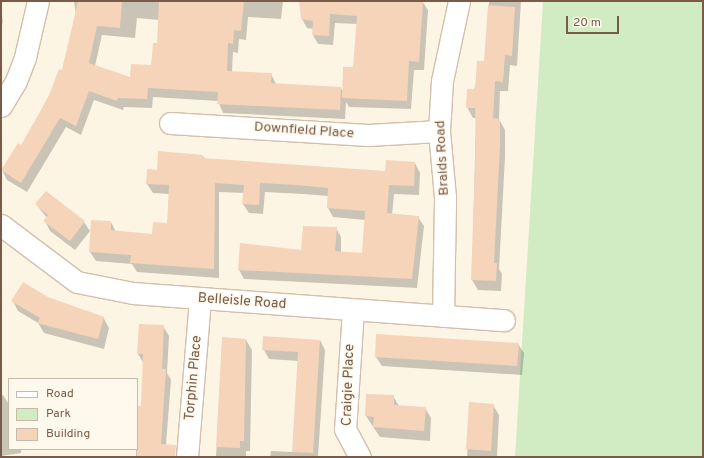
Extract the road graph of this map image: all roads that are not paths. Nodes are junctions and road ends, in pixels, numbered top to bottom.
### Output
1 (38, 1) edge
2 (459, 1) edge
3 (1, 106) edge
4 (170, 123) dead end
5 (439, 131) junction
6 (1, 225) edge
7 (200, 299) junction
8 (353, 310) junction
9 (443, 316) junction
10 (504, 320) dead end
11 (187, 457) edge
12 (360, 457) edge

1 - 3 street
2 - 5 street, Braids Road
4 - 5 street, Downfield Place
5 - 9 street, Braids Road
6 - 7 street, Belleisle Road
7 - 8 street, Belleisle Road
7 - 11 street, Torphin Place
8 - 9 street, Belleisle Road
8 - 12 street, Craigie Place
9 - 10 street, Belleisle Road

